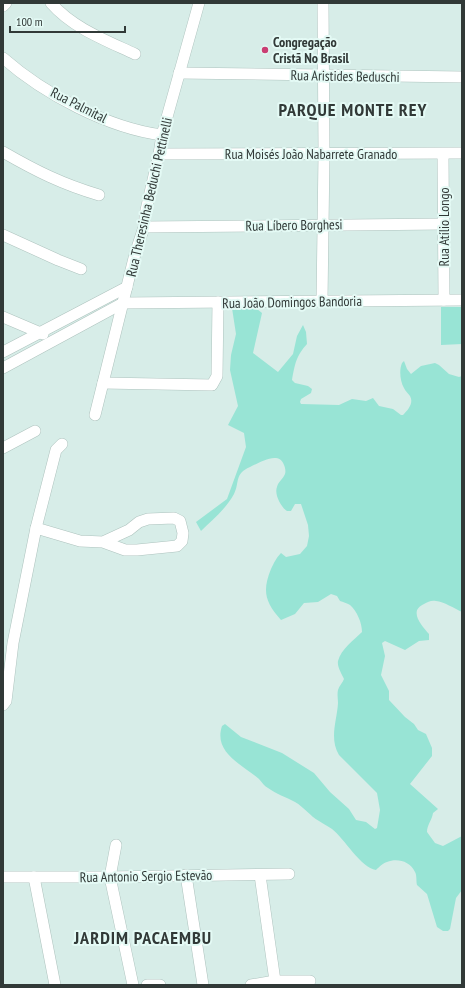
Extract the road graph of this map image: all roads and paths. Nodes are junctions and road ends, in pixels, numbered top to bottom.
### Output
1 (6, 3) edge
2 (51, 3) edge
3 (199, 3) edge
4 (323, 3) edge
5 (3, 6) edge
6 (135, 54) dead end
7 (3, 58) edge
8 (179, 74) junction
9 (323, 76) junction
10 (462, 78) edge
11 (162, 135) junction
12 (3, 152) edge
13 (462, 153) edge
14 (159, 154) junction
15 (324, 154) junction
16 (443, 154) junction
17 (99, 195) dead end
18 (444, 224) junction
19 (323, 225) junction
20 (144, 227) junction
21 (3, 235) edge
22 (81, 269) dead end
23 (127, 287) junction
24 (444, 300) junction
25 (462, 300) edge
26 (322, 301) junction
27 (218, 302) junction
28 (123, 303) junction
29 (3, 317) edge
30 (38, 333) junction
31 (59, 338) junction
32 (3, 352) edge
33 (3, 368) edge
34 (103, 383) junction
35 (96, 415) dead end
36 (35, 431) dead end
37 (62, 444) dead end
38 (3, 448) edge
39 (36, 528) junction
40 (103, 542) junction
41 (3, 705) edge
42 (116, 845) dead end
43 (289, 874) dead end
44 (260, 875) junction
45 (186, 876) junction
46 (3, 877) edge
47 (34, 877) junction
48 (110, 877) junction
49 (310, 980) dead end
50 (275, 981) junction
51 (55, 985) edge
52 (133, 985) edge
53 (147, 985) edge
54 (160, 985) edge
55 (203, 985) edge
56 (251, 985) edge

1 - 5 street
2 - 6 street
3 - 8 street, Rua Theresinha Beduchi Pettinelli
4 - 9 street
7 - 11 street, Rua Palmital
8 - 9 street, Rua Aristides Beduschi
8 - 11 street, Rua Theresinha Beduchi Pettinelli
9 - 10 street, Rua Aristides Beduschi
9 - 15 street
11 - 14 street, Rua Theresinha Beduchi Pettinelli
12 - 17 street
13 - 16 street, Rua Moisés João Nabarrete Granado
14 - 15 street, Rua Moisés João Nabarrete Granado
14 - 20 street, Rua Theresinha Beduchi Pettinelli
15 - 16 street, Rua Moisés João Nabarrete Granado
15 - 19 street
16 - 18 street, Rua Atílio Longo
18 - 19 street, Rua Líbero Borghesi
18 - 24 street, Rua Atílio Longo
19 - 20 street, Rua Líbero Borghesi
19 - 26 street
20 - 23 street, Rua Theresinha Beduchi Pettinelli
21 - 22 street
23 - 28 street, Rua Theresinha Beduchi Pettinelli
23 - 30 street
24 - 25 street, Rua João Domingos Bandoria
24 - 26 street, Rua João Domingos Bandoria
26 - 27 street, Rua João Domingos Bandoria
27 - 28 street, Rua João Domingos Bandoria
27 - 34 street
28 - 31 street
28 - 34 street, Rua Theresinha Beduchi Pettinelli
29 - 30 street
30 - 31 street
30 - 32 street
31 - 33 street
34 - 35 street, Rua Theresinha Beduchi Pettinelli
36 - 38 street
37 - 39 street
39 - 40 street
39 - 41 street
40 - 40 street
42 - 48 street
43 - 44 street, Rua Antonio Sergio Estevão
44 - 45 street, Rua Antonio Sergio Estevão
44 - 50 street
45 - 48 street, Rua Antonio Sergio Estevão
45 - 55 street
46 - 47 street, Rua Antonio Sergio Estevão
47 - 48 street, Rua Antonio Sergio Estevão
47 - 51 street
48 - 52 street
49 - 50 street
50 - 56 street
53 - 54 street

